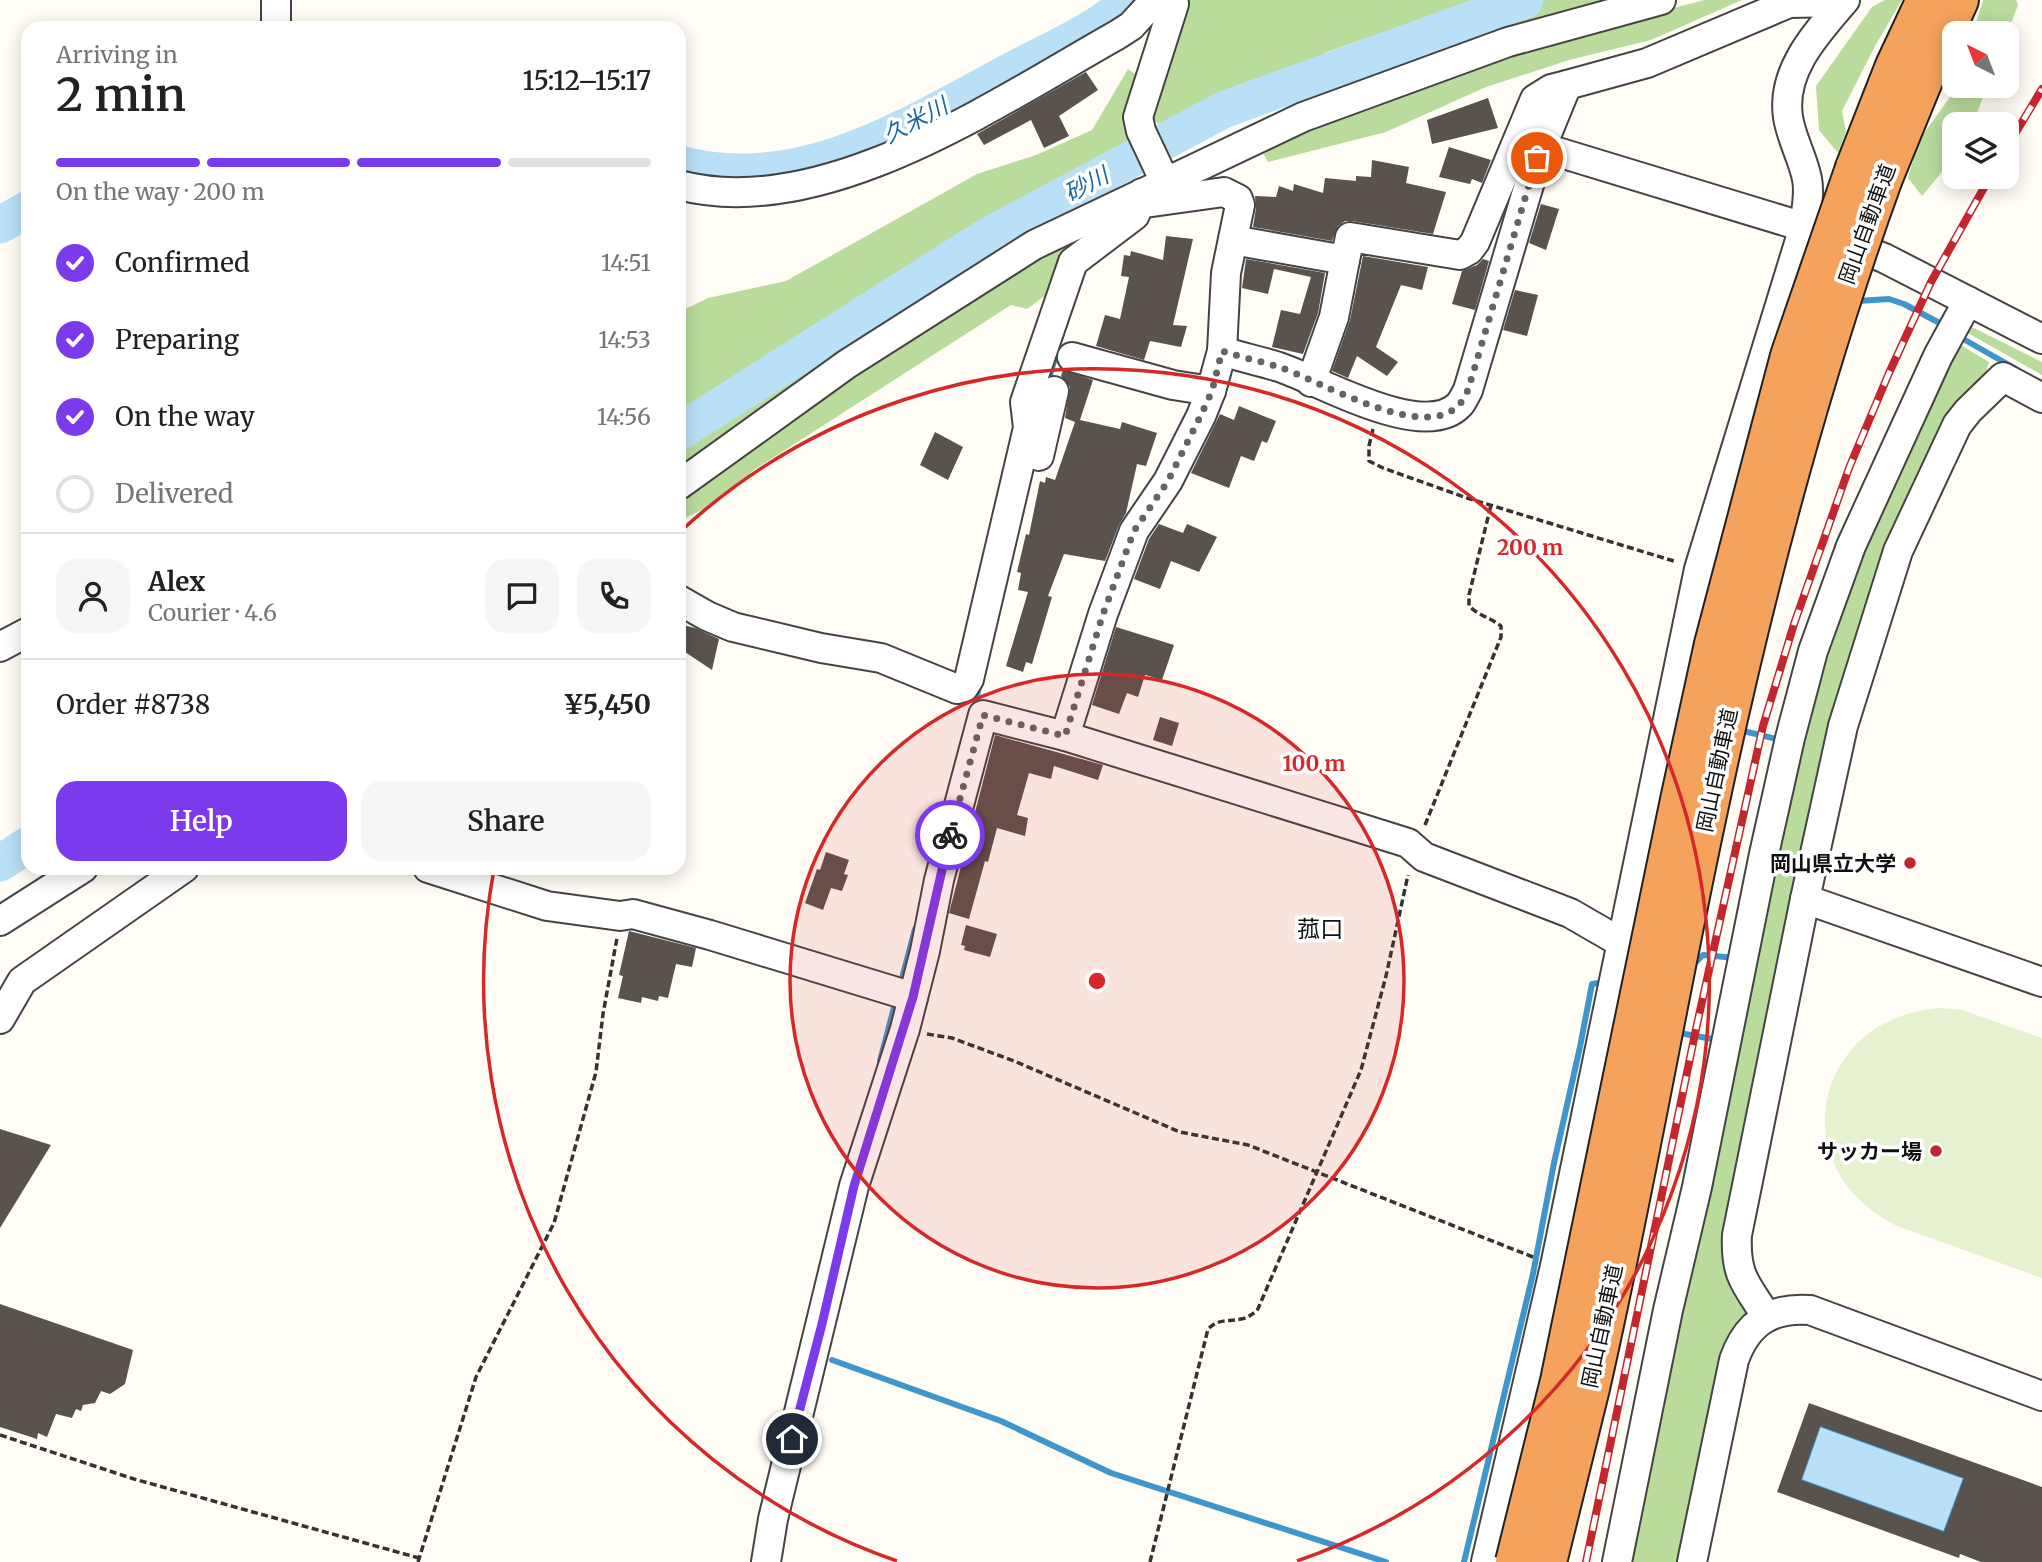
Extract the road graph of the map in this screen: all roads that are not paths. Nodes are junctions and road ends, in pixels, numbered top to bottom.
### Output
1 (276, 0) edge
2 (1155, 0) edge
3 (1171, 0) edge
4 (1661, 0) edge
5 (1926, 0) edge
6 (1959, 0) edge
7 (1844, 1) edge
8 (276, 21) edge
9 (1567, 85) junction
10 (1541, 147) junction
11 (1869, 173) junction
12 (686, 186) edge
13 (1152, 188) junction
14 (1804, 227) junction
15 (1233, 240) junction
16 (1345, 260) junction
17 (1957, 320) junction
18 (2042, 339) edge
19 (1222, 351) junction
20 (1072, 357) dead end
21 (1311, 382) junction
22 (1054, 391) dead end
23 (1212, 391) junction
24 (2042, 398) edge
25 (686, 480) edge
26 (686, 604) edge
27 (21, 636) edge
28 (0, 647) edge
29 (977, 696) junction
30 (1065, 736) junction
31 (72, 875) edge
32 (174, 875) edge
33 (450, 875) edge
34 (1805, 900) junction
35 (0, 921) edge
36 (1622, 943) junction
37 (2042, 982) edge
38 (904, 995) junction
39 (0, 1019) edge
40 (1767, 1317) junction
41 (2042, 1396) edge
42 (766, 1562) edge
43 (1486, 1562) edge
44 (1515, 1562) edge
45 (1547, 1562) edge
46 (1617, 1562) edge
47 (1692, 1562) edge

1 - 8 street
2 - 12 street
3 - 13 street
4 - 13 street
5 - 11 highway, 岡山自動車道
6 - 11 highway, 岡山自動車道
7 - 9 street
7 - 14 street
9 - 10 street
9 - 16 street
10 - 14 street
10 - 21 street
11 - 44 highway, 岡山自動車道, bridge
11 - 45 highway, 岡山自動車道, bridge
13 - 15 street
13 - 25 street
13 - 29 street
14 - 17 street
14 - 36 street
15 - 16 street
15 - 19 street
16 - 21 street
17 - 18 street
17 - 46 street
19 - 21 street
19 - 23 street
20 - 23 street
22 - 29 street
23 - 30 street
24 - 34 street
26 - 29 street
27 - 28 street
29 - 30 street
29 - 38 street
30 - 36 street
31 - 35 street
32 - 39 street
33 - 38 street
34 - 37 street
34 - 40 street
36 - 43 street
38 - 42 street
40 - 41 street
40 - 47 street

